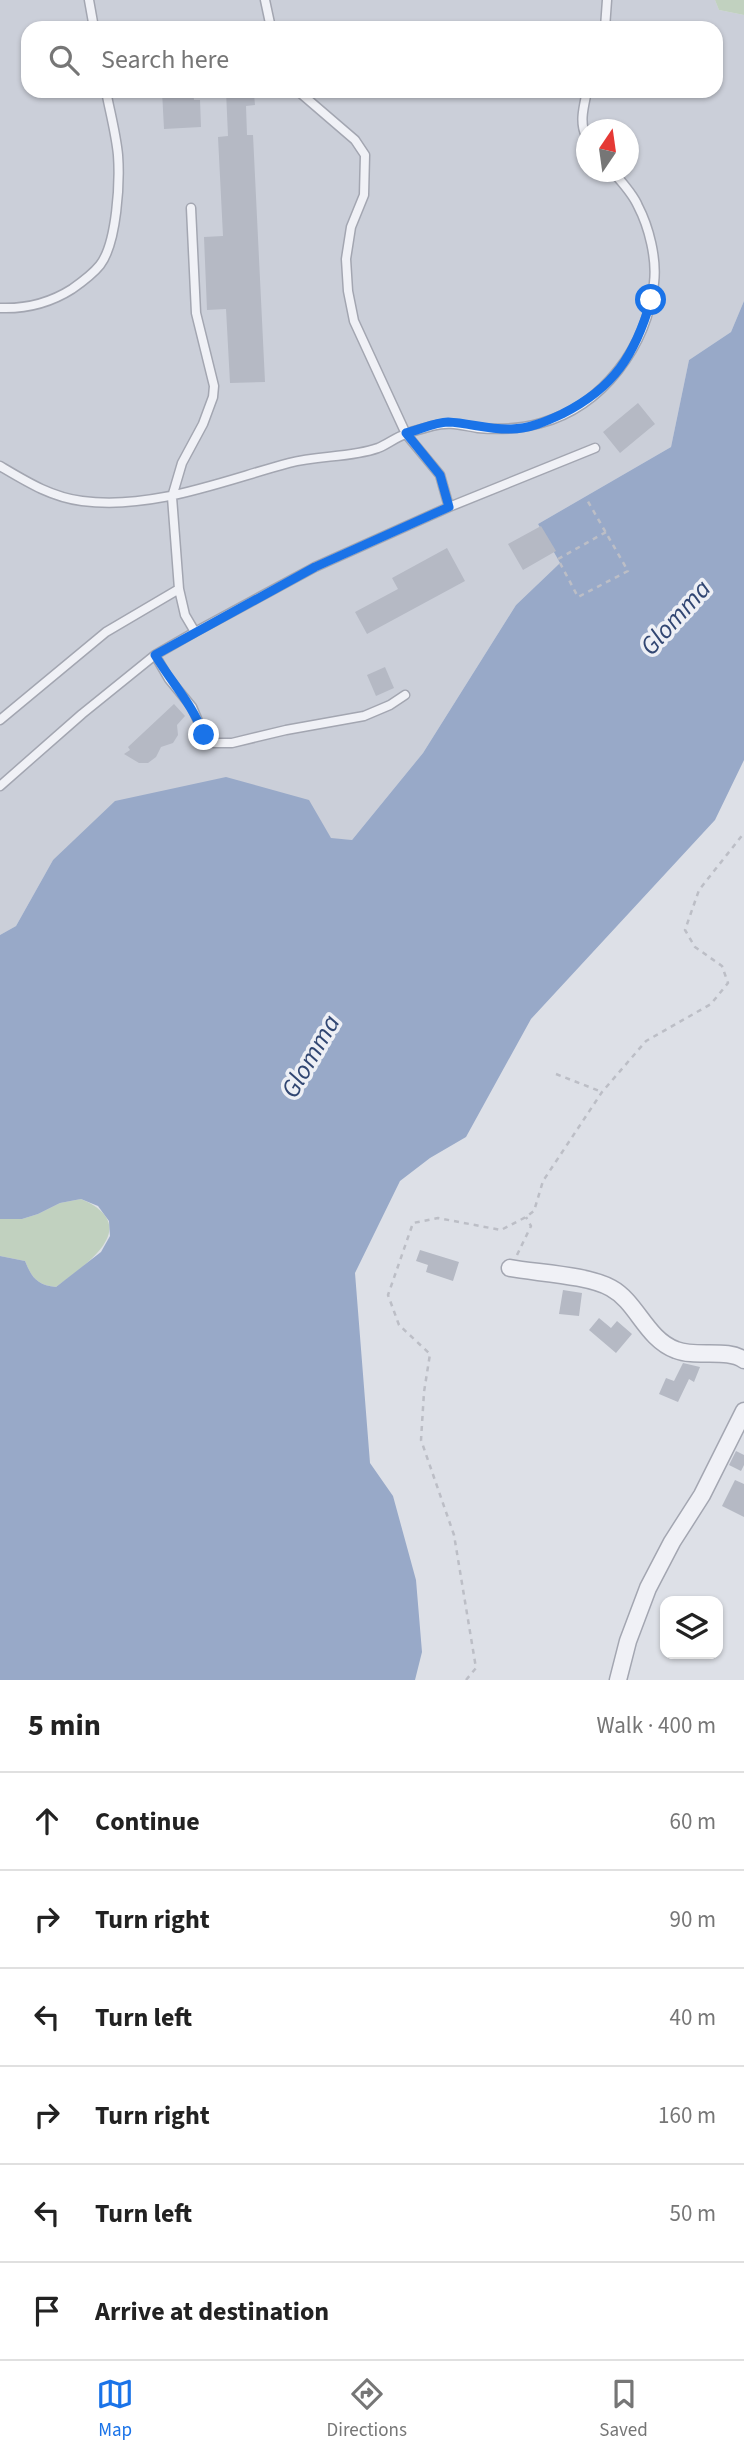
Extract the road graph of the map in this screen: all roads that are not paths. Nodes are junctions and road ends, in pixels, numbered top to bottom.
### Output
1 (89, 0) edge
2 (265, 0) edge
3 (607, 0) edge
4 (93, 21) edge
5 (270, 21) edge
6 (606, 21) edge
7 (107, 98) edge
8 (306, 98) edge
9 (585, 98) edge
10 (582, 119) edge
11 (621, 182) edge
12 (191, 208) dead end
13 (0, 308) edge
14 (406, 433) junction
15 (595, 448) dead end
16 (0, 467) edge
17 (172, 497) junction
18 (449, 507) junction
19 (179, 589) junction
20 (195, 632) junction
21 (155, 655) junction
22 (405, 695) dead end
23 (0, 720) edge
24 (0, 786) edge
25 (510, 1268) road end
26 (744, 1360) edge
27 (744, 1411) edge
28 (618, 1680) edge

1 - 4 lane
2 - 5 lane
3 - 6 lane
7 - 13 lane
8 - 14 lane
9 - 10 lane
11 - 14 lane
12 - 17 lane
14 - 17 lane
14 - 18 lane
15 - 18 lane
16 - 17 lane
17 - 19 lane
18 - 20 lane
19 - 20 lane
19 - 23 lane
20 - 21 lane
21 - 22 lane
21 - 24 lane
25 - 26 street
27 - 28 street

